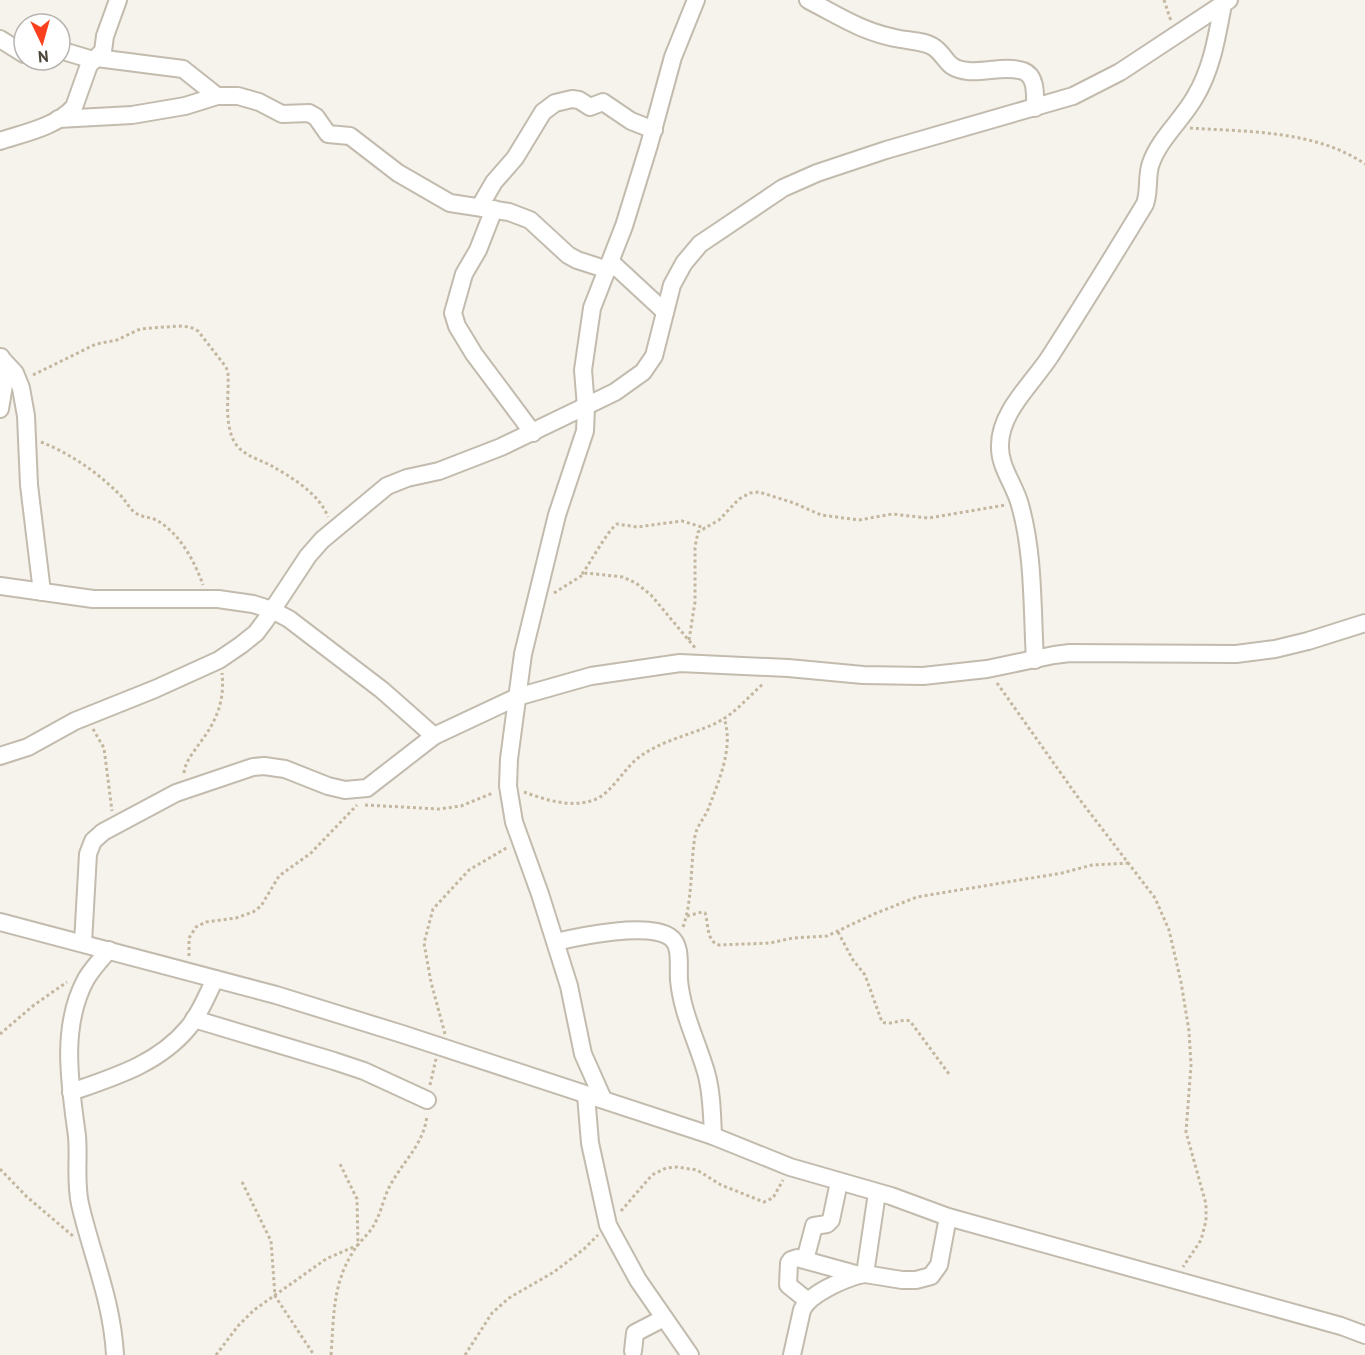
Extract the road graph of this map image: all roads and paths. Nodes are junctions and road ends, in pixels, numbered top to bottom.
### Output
1 (118, 0) edge
2 (696, 0) edge
3 (808, 0) edge
4 (1164, 0) edge
5 (1226, 2) edge
6 (1174, 34) junction
7 (72, 53) edge
8 (95, 59) junction
9 (217, 96) junction
10 (1035, 108) junction
11 (58, 119) junction
12 (1174, 127) junction
13 (654, 130) junction
14 (0, 141) edge
15 (1365, 164) edge
16 (487, 208) junction
17 (610, 266) junction
18 (665, 312) junction
19 (1, 356) edge
20 (19, 382) junction
21 (586, 407) junction
22 (0, 409) edge
23 (533, 433) junction
24 (26, 434) junction
25 (1020, 503) junction
26 (705, 528) junction
27 (332, 531) junction
28 (580, 576) junction
29 (0, 586) edge
30 (42, 592) junction
31 (552, 595) dead end
32 (207, 599) junction
33 (272, 610) junction
34 (1365, 622) edge
35 (689, 640) junction
36 (219, 660) junction
37 (1035, 660) junction
38 (708, 664) junction
39 (987, 669) junction
40 (766, 681) dead end
41 (517, 697) junction
42 (724, 718) junction
43 (75, 721) junction
44 (434, 736) junction
45 (0, 756) edge
46 (508, 786) junction
47 (187, 789) junction
48 (114, 826) junction
49 (520, 839) junction
50 (1130, 863) junction
51 (687, 916) junction
52 (0, 922) edge
53 (838, 931) junction
54 (556, 942) junction
55 (83, 943) junction
56 (678, 946) junction
57 (109, 950) junction
58 (93, 969) junction
59 (192, 972) junction
60 (215, 979) junction
61 (194, 1019) junction
62 (0, 1034) edge
63 (442, 1047) junction
64 (949, 1074) dead end
65 (71, 1092) junction
66 (586, 1095) junction
67 (603, 1099) junction
68 (427, 1100) junction
69 (713, 1136) junction
70 (340, 1164) dead end
71 (790, 1167) junction
72 (0, 1169) edge
73 (242, 1182) dead end
74 (839, 1182) junction
75 (877, 1193) junction
76 (948, 1217) junction
77 (608, 1225) junction
78 (358, 1245) junction
79 (95, 1254) junction
80 (805, 1260) junction
81 (862, 1275) junction
82 (1172, 1280) junction
83 (274, 1296) junction
84 (808, 1300) junction
85 (664, 1318) junction
86 (1365, 1335) edge
87 (633, 1351) dead end
88 (115, 1355) edge
89 (216, 1355) edge
90 (314, 1355) edge
91 (331, 1355) edge
92 (465, 1355) edge
93 (690, 1355) edge
94 (792, 1355) edge

1 - 8 street
2 - 13 street
3 - 10 street
4 - 6 path
5 - 6 street
5 - 12 street
6 - 10 street
7 - 8 street
8 - 9 street
8 - 11 street
9 - 11 street
9 - 16 street
10 - 18 street
11 - 14 street
12 - 15 path
12 - 25 street
13 - 16 street
13 - 17 street
16 - 17 street
16 - 23 street
17 - 18 street
17 - 21 street
18 - 21 street
19 - 20 street
19 - 22 street
20 - 24 street
20 - 27 path
21 - 23 street
21 - 41 street
23 - 27 street
24 - 30 street
24 - 32 path
25 - 26 path
25 - 37 street
26 - 28 path
26 - 35 path
27 - 33 street
28 - 31 path
28 - 35 path
29 - 30 street
30 - 32 street
32 - 33 street
33 - 36 street
33 - 44 street
34 - 37 street
35 - 38 path
36 - 43 street
36 - 47 path
37 - 39 street
38 - 39 street
38 - 41 street
39 - 50 path
40 - 42 path
41 - 44 street
41 - 46 street
42 - 46 path
42 - 51 path
43 - 45 street
43 - 48 path
44 - 47 street
46 - 49 street
46 - 59 path
47 - 48 street
48 - 55 street
49 - 54 street
49 - 63 path
50 - 53 path
50 - 82 path
51 - 53 path
51 - 56 path
52 - 55 street
53 - 64 path
54 - 56 street
54 - 67 street
55 - 57 street
56 - 69 street
57 - 58 street
57 - 59 street
58 - 62 path
58 - 65 street
59 - 60 street
60 - 61 street
60 - 63 street
61 - 65 street
61 - 68 street
63 - 66 street
63 - 68 path
65 - 79 street
66 - 67 street
66 - 77 street
67 - 69 street
68 - 78 path
69 - 71 street
70 - 78 path
71 - 74 street
71 - 77 path
72 - 79 path
73 - 83 path
74 - 75 street
74 - 80 street
75 - 76 street
75 - 81 street
76 - 81 street
76 - 82 street
77 - 85 street
77 - 92 path
78 - 83 path
78 - 91 path
79 - 88 street
80 - 81 street
80 - 84 street
81 - 84 street
82 - 86 street
83 - 89 path
83 - 90 path
84 - 94 street
85 - 87 street
85 - 93 street

